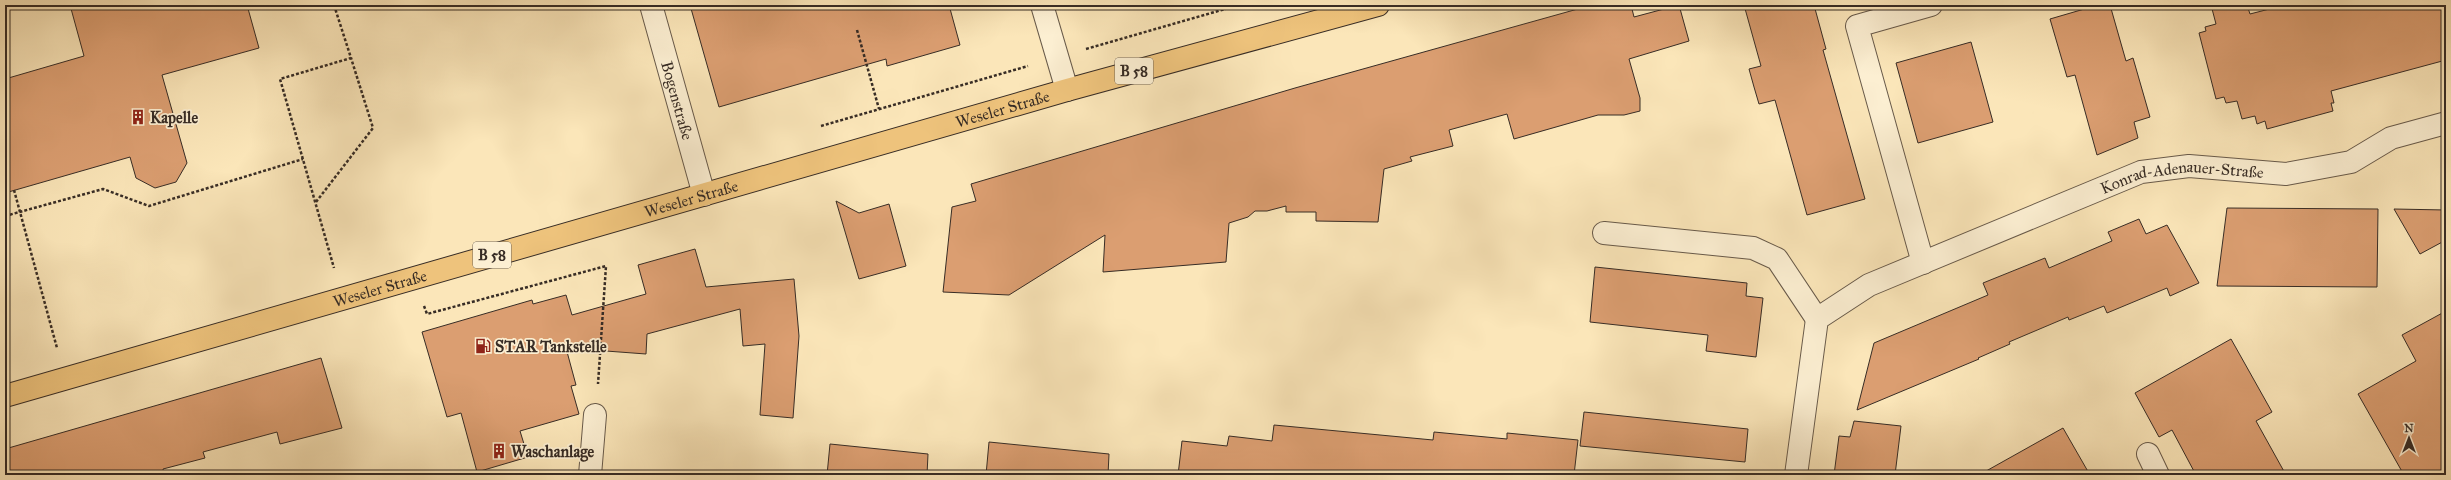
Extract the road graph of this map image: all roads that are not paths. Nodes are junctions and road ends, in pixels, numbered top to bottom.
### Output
1 (651, 5) edge
2 (1042, 5) edge
3 (1378, 5) edge
4 (1931, 5) edge
5 (1066, 90) junction
6 (2446, 123) edge
7 (704, 195) junction
8 (1604, 233) dead end
9 (1923, 263) junction
10 (1817, 319) junction
11 (5, 396) edge
12 (595, 415) road end
13 (2148, 454) dead end
14 (590, 475) edge
15 (1796, 475) edge
16 (2158, 475) edge

1 - 7 street, Bogenstraße
2 - 5 street
3 - 5 main road, Weseler Straße / B 58
4 - 9 street
5 - 7 main road, Weseler Straße / B 58
6 - 9 street, Konrad-Adenauer-Straße
7 - 11 main road, Weseler Straße / B 58
8 - 10 street
9 - 10 street, Konrad-Adenauer-Straße
10 - 15 street
12 - 14 street
13 - 16 street

